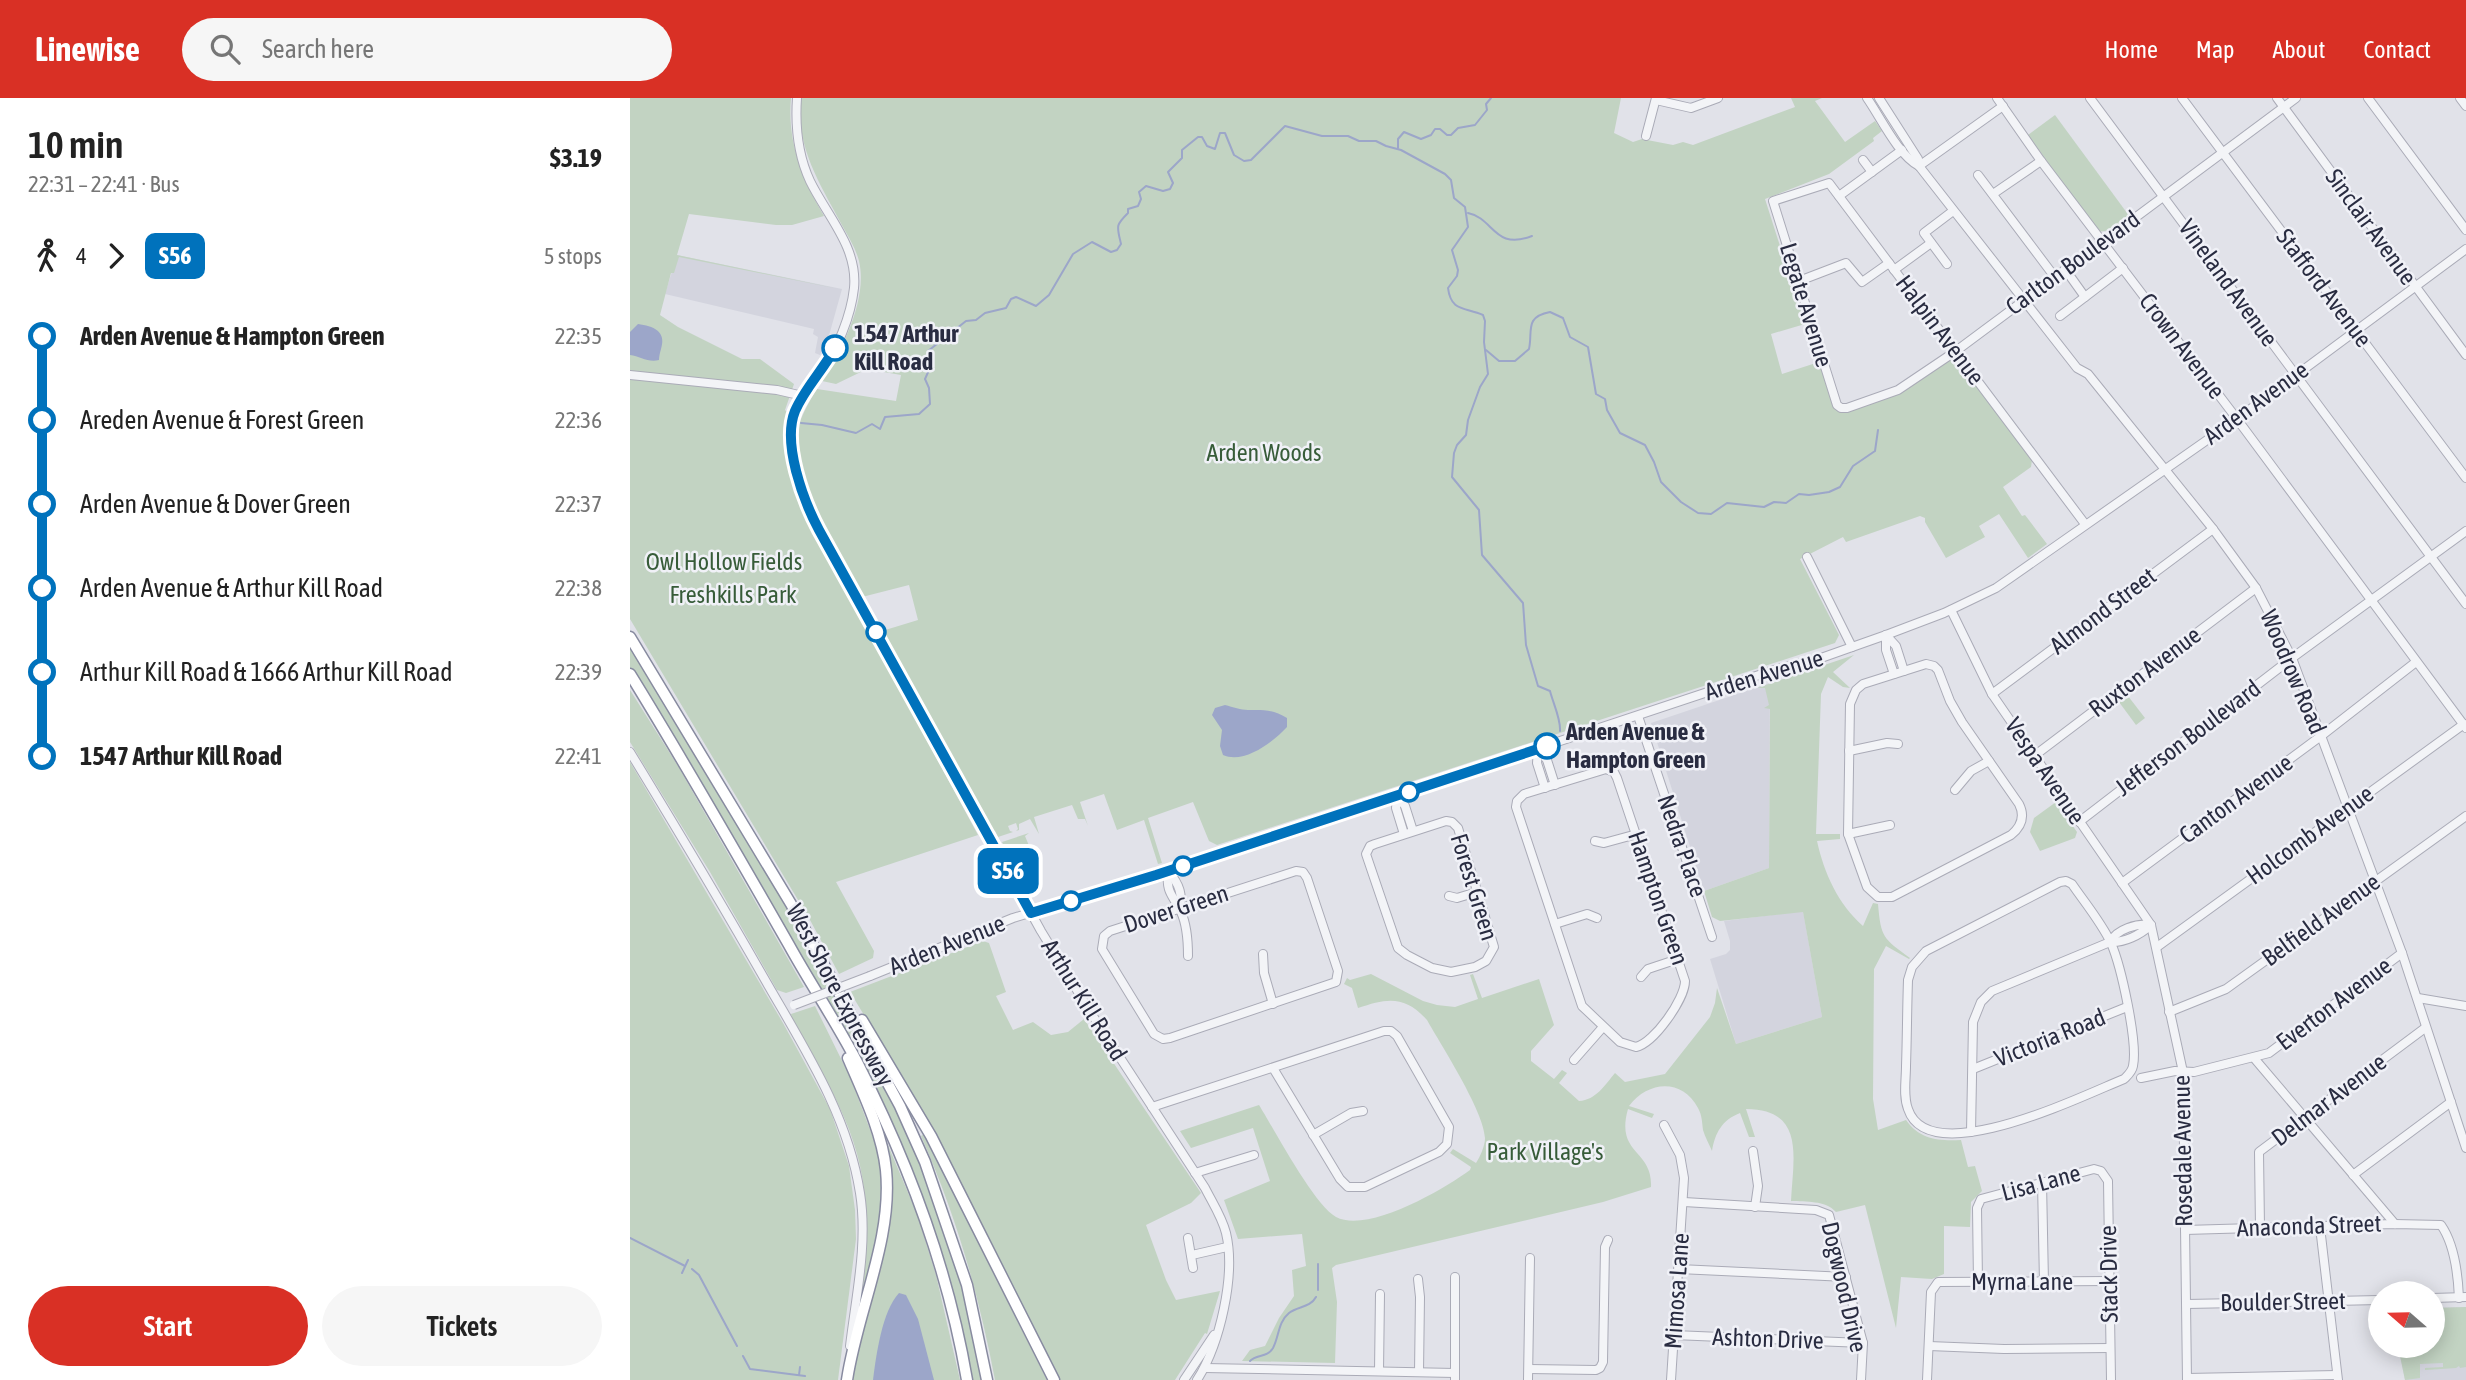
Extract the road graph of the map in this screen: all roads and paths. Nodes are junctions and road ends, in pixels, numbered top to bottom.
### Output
1 (797, 98) edge
2 (1718, 98) edge
3 (1867, 98) edge
4 (1879, 98) edge
5 (2090, 98) edge
6 (2182, 98) edge
7 (2277, 98) edge
8 (2296, 98) edge
9 (2368, 98) edge
10 (2460, 98) edge
11 (1656, 99) edge
12 (2000, 102) edge
13 (2466, 106) edge
14 (2284, 107) junction
15 (1646, 136) dead end
16 (1902, 150) junction
17 (2222, 152) junction
18 (1863, 160) dead end
19 (2041, 161) junction
20 (1919, 166) junction
21 (1872, 172) junction
22 (1978, 175) dead end
23 (1993, 194) junction
24 (1839, 196) junction
25 (2164, 196) junction
26 (1953, 211) junction
27 (2466, 230) edge
28 (2103, 242) junction
29 (1931, 243) junction
30 (2466, 249) edge
31 (1947, 264) dead end
32 (1891, 267) junction
33 (2123, 268) junction
34 (2065, 269) junction
35 (2054, 276) junction
36 (1799, 281) junction
37 (2415, 287) junction
38 (2085, 297) junction
39 (2024, 299) junction
40 (2060, 316) dead end
41 (2355, 330) junction
42 (1956, 351) junction
43 (2466, 355) edge
44 (2295, 374) junction
45 (630, 375) edge
46 (803, 396) junction
47 (1841, 408) joint
48 (2236, 419) junction
49 (2165, 469) junction
50 (2466, 478) edge
51 (2085, 524) junction
52 (2213, 529) junction
53 (2466, 531) edge
54 (1807, 557) dead end
55 (2431, 557) junction
56 (2256, 588) junction
57 (2371, 602) junction
58 (2466, 604) edge
59 (1951, 610) junction
60 (1886, 635) junction
61 (630, 637) edge
62 (1852, 647) junction
63 (2292, 658) junction
64 (2416, 662) junction
65 (1904, 671) junction
66 (630, 674) edge
67 (1894, 674) junction
68 (1992, 694) junction
69 (1638, 716) junction
70 (2465, 726) edge
71 (2321, 736) junction
72 (1898, 744) dead end
73 (1538, 749) junction
74 (1849, 751) junction
75 (630, 752) edge
76 (2034, 756) junction
77 (1989, 761) junction
78 (1555, 785) junction
79 (1545, 788) junction
80 (1955, 790) dead end
81 (1397, 796) junction
82 (2347, 807) junction
83 (2466, 816) edge
84 (2079, 822) junction
85 (1890, 825) dead end
86 (1413, 831) junction
87 (1404, 834) junction
88 (1637, 834) junction
89 (1848, 834) junction
90 (1595, 841) dead end
91 (1168, 871) junction
92 (2375, 880) junction
93 (2122, 883) junction
94 (1477, 892) junction
95 (1449, 896) dead end
96 (791, 904) junction
97 (1180, 908) junction
98 (1031, 913) junction
99 (1597, 918) dead end
100 (1555, 924) junction
101 (2151, 925) junction
102 (1712, 937) dead end
103 (2110, 942) junction
104 (2157, 947) junction
105 (2402, 953) junction
106 (1263, 954) dead end
107 (1188, 956) dead end
108 (1678, 959) junction
109 (1641, 977) dead end
110 (807, 978) junction
111 (2417, 998) junction
112 (1273, 1004) junction
113 (2466, 1006) edge
114 (2127, 1007) junction
115 (782, 1009) junction
116 (2169, 1012) junction
117 (1604, 1027) junction
118 (2425, 1028) junction
119 (2254, 1058) junction
120 (1574, 1060) dead end
121 (1273, 1068) junction
122 (1973, 1069) junction
123 (2183, 1072) junction
124 (2141, 1079) dead end
125 (2451, 1102) junction
126 (1152, 1107) junction
127 (1363, 1111) dead end
128 (2304, 1117) junction
129 (1664, 1125) dead end
130 (1971, 1132) junction
131 (1313, 1135) junction
132 (2466, 1148) edge
133 (1753, 1151) dead end
134 (1254, 1155) dead end
135 (2101, 1171) joint
136 (1195, 1173) junction
137 (2353, 1175) junction
138 (2042, 1182) junction
139 (1684, 1202) junction
140 (1755, 1207) junction
141 (2395, 1224) junction
142 (2320, 1227) junction
143 (2260, 1228) junction
144 (2185, 1230) junction
145 (1188, 1238) dead end
146 (1608, 1240) dead end
147 (1227, 1247) junction
148 (1192, 1255) junction
149 (1530, 1258) dead end
150 (1193, 1268) dead end
151 (1679, 1269) junction
152 (1455, 1277) dead end
153 (1846, 1277) junction
154 (1418, 1279) dead end
155 (2110, 1281) junction
156 (1978, 1282) junction
157 (2044, 1283) junction
158 (1380, 1294) dead end
159 (2462, 1298) edge
160 (2368, 1300) edge
161 (2328, 1301) junction
162 (2187, 1304) junction
163 (1216, 1333) junction
164 (1674, 1335) junction
165 (1863, 1343) junction
166 (1929, 1346) junction
167 (2110, 1348) junction
168 (1205, 1368) junction
169 (1529, 1369) junction
170 (1379, 1371) junction
171 (1280, 1374) edge
172 (1414, 1375) edge
173 (1345, 1376) edge
174 (1455, 1377) edge
175 (2338, 1377) edge
176 (2261, 1378) edge
177 (2187, 1379) edge
178 (2218, 1379) edge
179 (846, 1380) edge
180 (967, 1380) edge
181 (988, 1380) edge
182 (1054, 1380) edge
183 (1184, 1380) edge
184 (1197, 1380) edge
185 (1528, 1380) edge
186 (1671, 1380) edge
187 (1861, 1380) edge
188 (1927, 1380) edge
189 (2111, 1380) edge

1 - 46 street, Arthur Kill Road
2 - 11 street
3 - 16 street, Woodrow Road
4 - 20 street, Woodrow Road
5 - 25 street, Vineland Avenue
6 - 17 street, Stafford Avenue
7 - 14 street, Sinclair Avenue
8 - 14 street, Carlton Boulevard
9 - 27 street
10 - 13 street
11 - 15 street
12 - 19 street, Crown Avenue
12 - 20 street
14 - 17 street, Carlton Boulevard
14 - 37 street, Sinclair Avenue
16 - 20 street, Woodrow Road
16 - 21 street
17 - 25 street, Carlton Boulevard
17 - 41 street, Stafford Avenue
18 - 21 street
19 - 23 street
19 - 28 street, Crown Avenue
20 - 26 street, Woodrow Road
21 - 24 street
22 - 23 street
23 - 35 street
24 - 32 street, Halpin Avenue
24 - 36 street, Legate Avenue
25 - 28 street, Carlton Boulevard
25 - 44 street, Vineland Avenue
26 - 29 street
26 - 39 street, Woodrow Road
28 - 33 street, Crown Avenue
28 - 34 street, Carlton Boulevard
29 - 31 street
29 - 32 street
30 - 37 street, Arden Avenue
32 - 36 street
32 - 42 street, Halpin Avenue
33 - 38 street
33 - 48 street, Crown Avenue
34 - 35 street, Carlton Boulevard
34 - 38 street
35 - 39 street, Carlton Boulevard
36 - 47 street, Legate Avenue
37 - 41 street, Arden Avenue
37 - 43 street, Sinclair Avenue
38 - 40 street
39 - 42 street, Carlton Boulevard
39 - 49 street, Woodrow Road
41 - 44 street, Arden Avenue
41 - 50 street, Stafford Avenue
42 - 47 street, Carlton Boulevard
42 - 51 street, Halpin Avenue
44 - 48 street, Arden Avenue
44 - 55 street, Vineland Avenue
45 - 46 street
46 - 98 street, Arthur Kill Road
48 - 49 street, Arden Avenue
48 - 57 street, Crown Avenue
49 - 51 street, Arden Avenue
49 - 52 street, Woodrow Road
51 - 59 street, Arden Avenue
52 - 56 street, Woodrow Road
52 - 68 street, Almond Street
53 - 55 street, Jefferson Boulevard
54 - 62 street
55 - 57 street, Jefferson Boulevard
55 - 58 street, Vineland Avenue
56 - 63 street, Woodrow Road
56 - 76 street, Ruxton Avenue
57 - 63 street, Jefferson Boulevard
57 - 64 street, Crown Avenue
59 - 60 street, Arden Avenue
59 - 68 street, Vespa Avenue
60 - 62 street, Arden Avenue
60 - 65 street
60 - 67 street
61 - 96 highway, West Shore Expressway
62 - 69 street, Arden Avenue
63 - 71 street, Woodrow Road
63 - 84 street, Jefferson Boulevard
64 - 70 street, Crown Avenue
64 - 71 street, Canton Avenue
65 - 67 street
65 - 77 street
66 - 110 highway, West Shore Expressway
67 - 74 street
68 - 76 street, Vespa Avenue
69 - 73 street, Arden Avenue
69 - 102 street, Nedra Place
70 - 82 street, Holcomb Avenue
71 - 82 street, Woodrow Road
71 - 93 street, Canton Avenue
72 - 74 street
73 - 78 street
73 - 79 street
73 - 81 street, Arden Avenue
74 - 89 street
75 - 115 street
76 - 84 street, Vespa Avenue
77 - 80 street
77 - 89 street
78 - 79 street, Hampton Green
78 - 88 street, Hampton Green
79 - 100 street, Hampton Green
81 - 86 street, Forest Green
81 - 87 street
81 - 91 street, Arden Avenue
82 - 92 street, Woodrow Road
82 - 104 street, Holcomb Avenue
83 - 92 street, Belfield Avenue
84 - 93 street, Vespa Avenue
85 - 89 street
86 - 87 street, Forest Green
86 - 94 street, Forest Green
87 - 94 street, Forest Green
88 - 90 street
88 - 108 street, Hampton Green
91 - 97 street
91 - 98 street, Arden Avenue
92 - 105 street, Woodrow Road
92 - 116 street, Belfield Avenue
93 - 101 street, Vespa Avenue
94 - 95 street
96 - 181 highway, West Shore Expressway
96 - 182 highway
97 - 107 street
97 - 112 street, Dover Green
97 - 112 street, Dover Green
98 - 115 street, Arden Avenue, bridge
98 - 126 street, Arthur Kill Road
99 - 100 street
100 - 117 street, Hampton Green
101 - 103 street
101 - 104 street, Rosedale Avenue
103 - 114 street
103 - 122 street
103 - 130 street
104 - 116 street, Rosedale Avenue
105 - 111 street, Woodrow Road
105 - 119 street, Everton Avenue
106 - 112 street
108 - 109 street
108 - 117 street, Hampton Green
110 - 179 highway
110 - 180 highway, West Shore Expressway
111 - 113 street
111 - 118 street, Woodrow Road
114 - 122 street, Victoria Road
114 - 130 street
115 - 179 street
116 - 123 street, Rosedale Avenue
117 - 120 street
118 - 125 street, Woodrow Road
118 - 128 street, Delmar Avenue
119 - 123 street, Everton Avenue
119 - 128 street
121 - 126 street
121 - 131 street
121 - 131 street
122 - 130 street
123 - 124 street, Everton Avenue
123 - 144 street, Rosedale Avenue
125 - 132 street, Woodrow Road
125 - 137 street
126 - 136 street, Arthur Kill Road
127 - 131 street
128 - 137 street
128 - 143 street, Delmar Avenue
129 - 139 street, Mimosa Lane
133 - 140 street
134 - 136 street
135 - 138 street, Lisa Lane
135 - 155 street, Stack Drive
136 - 147 street, Arthur Kill Road
137 - 141 street
138 - 156 street, Lisa Lane
138 - 157 street
139 - 140 street, Dogwood Drive
139 - 151 street, Mimosa Lane
140 - 153 street, Dogwood Drive
141 - 142 street, Anaconda Street
141 - 159 street, Anaconda Street
142 - 143 street, Anaconda Street
142 - 161 street
143 - 144 street, Anaconda Street
144 - 162 street, Rosedale Avenue
145 - 148 street
146 - 169 street
147 - 148 street
147 - 163 street, Arthur Kill Road
148 - 150 street
149 - 169 street
151 - 153 street
151 - 164 street, Mimosa Lane
152 - 174 street
153 - 165 street, Dogwood Drive
154 - 172 street
155 - 157 street, Myrna Lane
155 - 167 street, Stack Drive
156 - 157 street, Myrna Lane
156 - 166 street, Myrna Lane
158 - 170 street
160 - 161 street, Boulder Street
161 - 162 street, Boulder Street
161 - 175 street
162 - 177 street, Rosedale Avenue
163 - 168 street, Arthur Kill Road
163 - 183 street
164 - 165 street, Ashton Drive
164 - 186 street, Mimosa Lane
165 - 187 street, Dogwood Drive
166 - 167 street
166 - 188 street
167 - 189 street, Stack Drive
168 - 171 street
168 - 184 street, Arthur Kill Road
169 - 185 street
170 - 172 street
170 - 173 street
171 - 173 street
172 - 174 street
175 - 176 street
176 - 178 street
177 - 178 street

